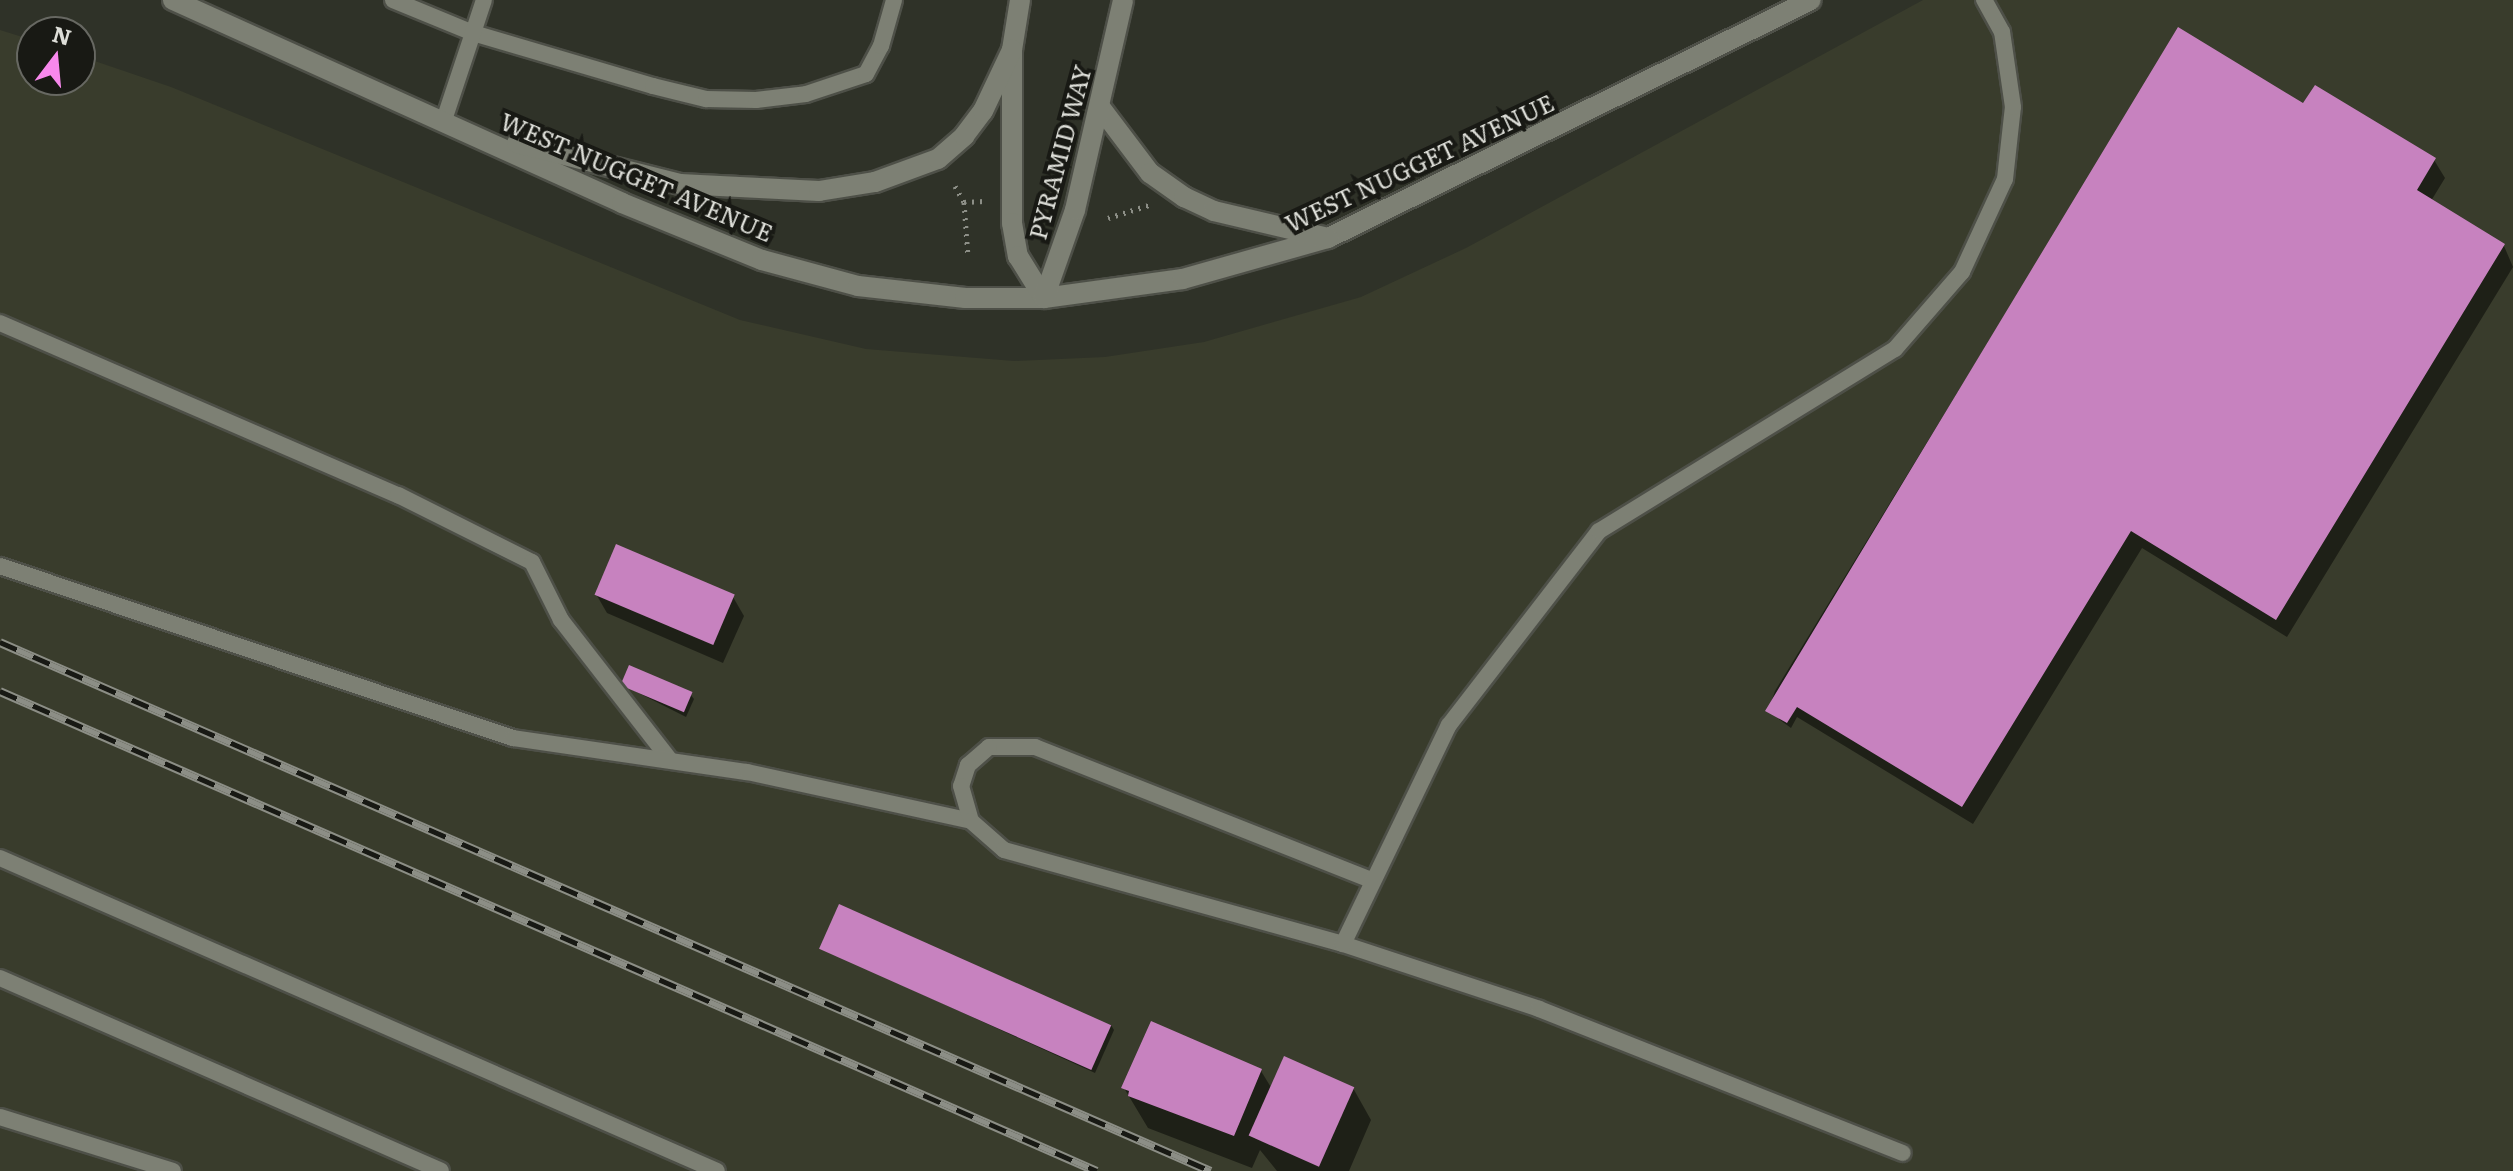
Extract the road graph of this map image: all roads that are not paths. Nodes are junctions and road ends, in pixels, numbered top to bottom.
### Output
1 (173, 0) edge
2 (393, 0) edge
3 (484, 0) edge
4 (894, 0) edge
5 (1020, 0) edge
6 (1123, 0) edge
7 (1811, 0) edge
8 (1984, 0) edge
9 (473, 33) junction
10 (1012, 50) junction
11 (1100, 107) junction
12 (444, 120) junction
13 (470, 131) junction
14 (1328, 238) junction
15 (1044, 298) junction
16 (0, 323) edge
17 (0, 566) edge
18 (670, 760) junction
19 (971, 821) junction
20 (0, 858) edge
21 (1371, 880) junction
22 (1343, 944) junction
23 (0, 978) edge
24 (0, 1117) edge
25 (1903, 1153) dead end
26 (173, 1171) edge
27 (441, 1171) edge
28 (717, 1171) edge

1 - 12 street, WEST NUGGET AVENUE
2 - 9 lane
3 - 9 lane
4 - 9 lane
5 - 10 street, PYRAMID WAY
6 - 11 street, PYRAMID WAY
7 - 14 street, WEST NUGGET AVENUE
8 - 21 lane
9 - 12 lane
10 - 13 street
10 - 15 street, PYRAMID WAY
11 - 14 street
11 - 15 street, PYRAMID WAY
12 - 13 street, WEST NUGGET AVENUE
13 - 15 street, WEST NUGGET AVENUE
14 - 15 street, WEST NUGGET AVENUE
16 - 18 lane
17 - 18 lane
18 - 19 lane
19 - 21 lane
19 - 22 lane
20 - 28 lane
21 - 22 lane
22 - 25 lane
23 - 27 lane
24 - 26 lane

